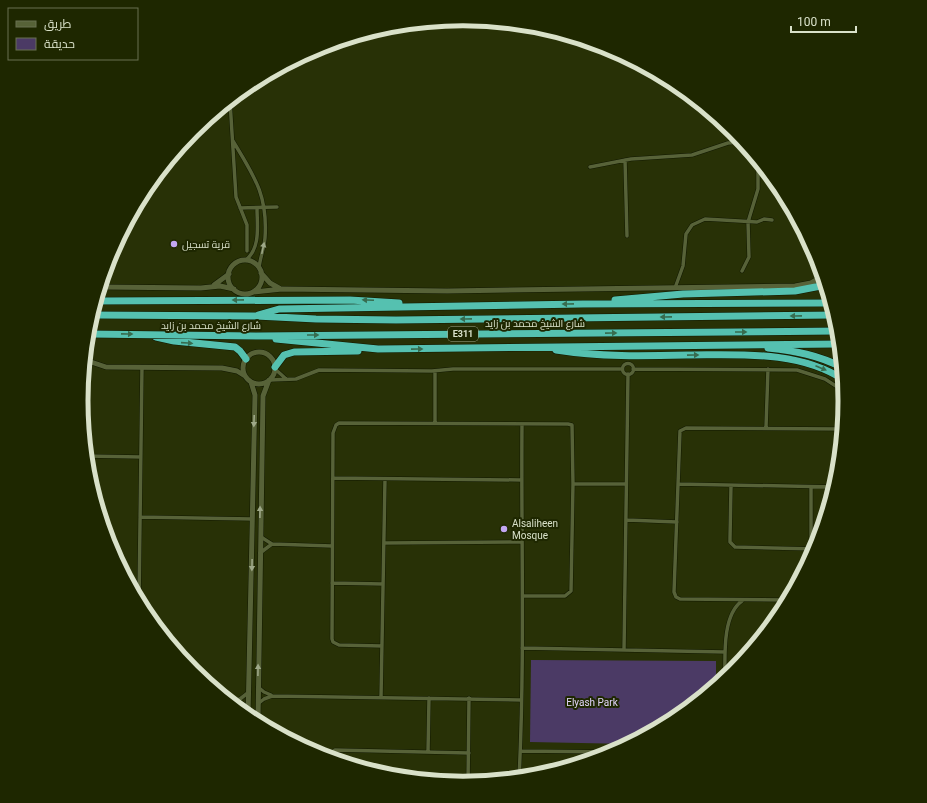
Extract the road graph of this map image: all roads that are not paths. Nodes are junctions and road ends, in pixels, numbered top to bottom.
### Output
1 (230, 108) edge
2 (232, 140) junction
3 (735, 143) edge
4 (625, 160) junction
5 (590, 167) dead end
6 (758, 169) edge
7 (277, 207) dead end
8 (240, 208) junction
9 (257, 208) junction
10 (263, 208) junction
11 (772, 220) dead end
12 (748, 222) junction
13 (627, 236) dead end
14 (247, 251) dead end
15 (246, 260) junction
16 (260, 271) junction
17 (742, 271) dead end
18 (229, 274) junction
19 (818, 279) edge
20 (214, 286) junction
21 (821, 286) edge
22 (106, 287) edge
23 (674, 288) junction
24 (234, 289) junction
25 (282, 289) junction
26 (253, 292) junction
27 (824, 298) edge
28 (102, 301) edge
29 (770, 302) junction
30 (826, 303) edge
31 (583, 304) junction
32 (421, 306) junction
33 (98, 315) edge
34 (829, 315) edge
35 (256, 316) junction
36 (833, 331) edge
37 (94, 334) edge
38 (149, 334) junction
39 (256, 336) junction
40 (835, 344) edge
41 (738, 345) junction
42 (542, 347) junction
43 (378, 349) junction
44 (245, 360) junction
45 (90, 362) edge
46 (837, 365) edge
47 (142, 367) junction
48 (222, 368) junction
49 (275, 368) junction
50 (634, 368) junction
51 (622, 369) junction
52 (768, 369) junction
53 (435, 371) junction
54 (628, 374) junction
55 (245, 376) junction
56 (838, 376) edge
57 (286, 379) junction
58 (269, 380) junction
59 (251, 382) junction
60 (838, 388) edge
61 (435, 423) junction
62 (522, 424) junction
63 (766, 427) junction
64 (838, 430) edge
65 (253, 451) junction
66 (92, 456) edge
67 (141, 457) junction
68 (261, 467) junction
69 (333, 478) junction
70 (385, 479) junction
71 (521, 480) junction
72 (573, 484) junction
73 (626, 484) junction
74 (678, 484) junction
75 (731, 486) junction
76 (811, 487) junction
77 (829, 488) edge
78 (140, 517) junction
79 (252, 519) junction
80 (626, 520) junction
81 (677, 522) junction
82 (260, 536) junction
83 (521, 542) junction
84 (811, 542) edge
85 (384, 543) junction
86 (272, 544) junction
87 (332, 546) junction
88 (808, 549) edge
89 (259, 554) junction
90 (332, 583) junction
91 (383, 584) junction
92 (137, 588) edge
93 (523, 596) junction
94 (779, 600) junction
95 (782, 600) edge
96 (742, 601) junction
97 (779, 605) edge
98 (382, 646) junction
99 (522, 648) junction
100 (624, 650) junction
101 (725, 652) junction
102 (726, 670) edge
103 (258, 686) junction
104 (250, 691) junction
105 (272, 696) junction
106 (381, 697) junction
107 (430, 698) junction
108 (470, 698) junction
109 (237, 700) joint
110 (521, 700) junction
111 (257, 704) junction
112 (250, 708) joint
113 (258, 716) edge
114 (520, 751) junction
115 (428, 752) junction
116 (597, 752) edge
117 (332, 753) edge
118 (469, 753) junction
119 (519, 773) edge
120 (468, 777) edge

1 - 2 street
2 - 8 street
2 - 10 street
3 - 4 street
4 - 5 street
4 - 13 street
6 - 12 street
7 - 10 street
8 - 9 street
8 - 14 street
9 - 10 street
9 - 15 street
16 -> 10 street
11 - 12 street
12 - 17 street
12 - 23 street
15 - 16 main road
15 - 18 main road
16 - 25 main road
16 - 26 main road
18 - 20 main road
18 - 24 main road
19 - 23 main road
20 - 22 main road
20 - 24 main road
21 - 31 highway
23 - 25 main road
24 - 26 main road
25 - 26 main road
27 - 29 highway
32 -> 28 highway
29 - 30 highway
29 - 31 highway
31 -> 32 highway
32 - 35 highway
33 - 35 highway, شارع الشيخ محمد بن زايد / E311
34 -> 35 highway, شارع الشيخ محمد بن زايد / E311
39 -> 36 highway, شارع الشيخ محمد بن زايد / E311
37 -> 38 highway, شارع الشيخ محمد بن زايد / E311
38 - 39 highway, شارع الشيخ محمد بن زايد / E311
38 -> 44 highway
39 - 43 highway
40 - 41 highway
41 - 42 highway
41 - 46 highway
43 -> 42 highway
42 -> 56 highway
43 - 49 highway
44 - 48 main road
44 - 49 main road
44 - 55 main road
45 - 47 main road
47 - 48 main road
47 - 67 street
48 - 55 main road
49 - 57 street
49 - 58 main road
50 - 51 street
50 - 52 street
50 - 54 street
51 - 53 street
51 - 54 street
52 - 60 street
52 - 63 street
53 - 57 street
53 - 61 street
54 - 73 street
55 - 59 main road
57 - 58 street
58 - 59 main road
58 - 68 main road
59 -> 65 main road
61 - 62 street
61 - 69 street
62 - 71 street
62 - 72 street
63 - 64 street
63 - 74 street
65 - 68 main road
65 - 79 main road
66 - 67 street
67 - 78 street
82 -> 68 main road
69 - 70 street
69 - 87 street
70 - 71 street
70 - 85 street
71 - 83 street
72 - 73 street
72 - 93 street
73 - 80 street
74 - 75 street
74 - 81 street
75 - 76 street
75 - 88 street
76 - 77 street
76 - 84 street
78 - 79 street
78 - 92 street
79 -> 104 main road
80 - 81 street
80 - 100 street
81 - 96 street
82 - 86 street
82 - 89 main road
83 - 85 street
83 - 93 street
85 - 91 street
86 - 87 street
86 - 89 street
87 - 90 street
103 -> 89 main road
90 - 91 street
90 - 98 street
91 - 98 street
93 - 99 street
94 - 95 street
94 - 96 street
94 - 97 street
96 - 101 street
98 - 106 street
99 - 100 street
99 - 110 street
100 - 101 street
101 - 102 street
103 - 105 street
103 - 111 main road
104 - 109 street
104 - 112 main road
105 - 106 street
105 - 111 street
106 - 107 street
107 - 108 street
107 - 115 street
108 - 110 street
108 - 118 street
109 - 112 street
110 - 114 street
111 - 113 main road
114 - 116 street
114 - 119 street
115 - 117 street
115 - 118 street
118 - 120 street

